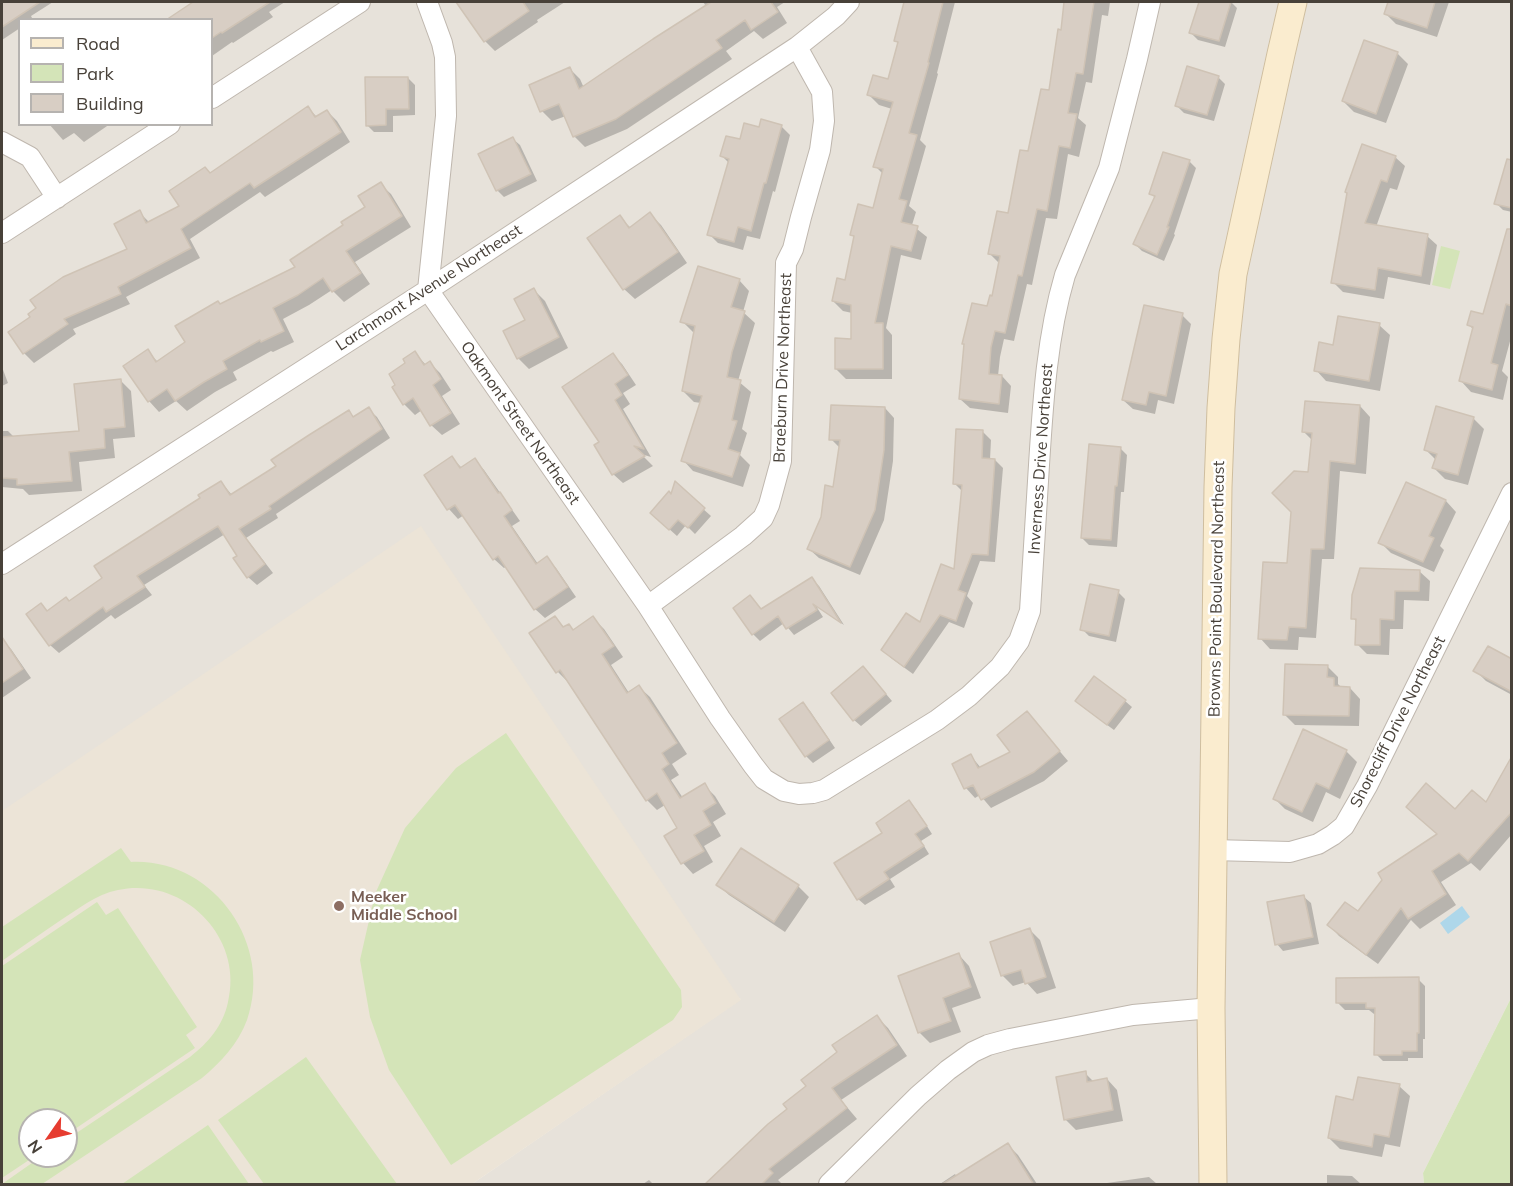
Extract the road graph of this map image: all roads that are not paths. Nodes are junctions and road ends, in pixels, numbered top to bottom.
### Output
1 (360, 2) edge
2 (427, 2) edge
3 (849, 2) edge
4 (1150, 2) edge
5 (1293, 2) edge
6 (797, 47) junction
7 (213, 97) edge
8 (167, 126) edge
9 (2, 142) edge
10 (57, 198) junction
11 (2, 233) edge
12 (428, 290) junction
13 (1512, 493) edge
14 (2, 562) edge
15 (648, 606) junction
16 (784, 791) joint
17 (1212, 850) junction
18 (1211, 1008) junction
19 (830, 1185) edge
20 (1213, 1185) edge

1 - 7 street
2 - 12 street
3 - 6 street, Larchmont Avenue Northeast
4 - 16 street, Inverness Drive Northeast
5 - 17 street, Browns Point Boulevard Northeast
6 - 12 street, Larchmont Avenue Northeast
6 - 15 street, Braeburn Drive Northeast
8 - 10 street
9 - 10 street
10 - 11 street
12 - 14 street, Larchmont Avenue Northeast
12 - 15 street, Oakmont Street Northeast
13 - 17 street, Shorecliff Drive Northeast
15 - 16 street, Oakmont Street Northeast
17 - 18 street, Browns Point Boulevard Northeast
18 - 19 street
18 - 20 street, Browns Point Boulevard Northeast

